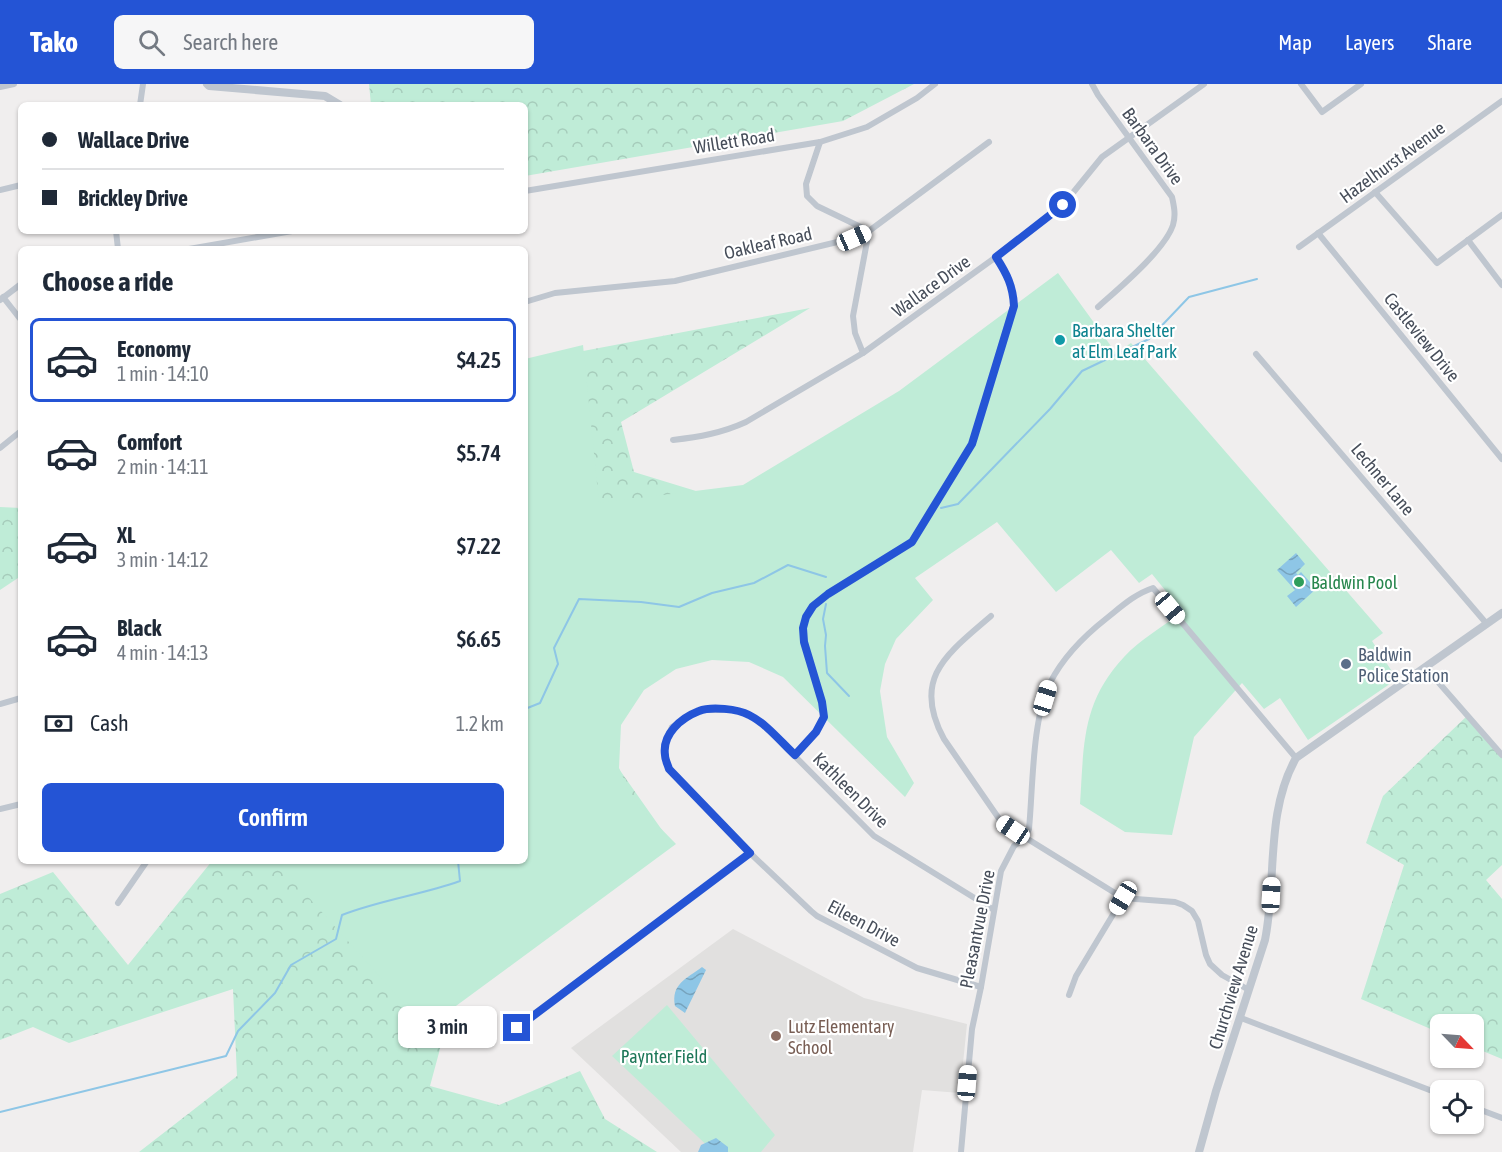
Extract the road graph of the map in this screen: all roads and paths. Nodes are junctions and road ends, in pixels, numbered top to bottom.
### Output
1 (14, 84) edge
2 (143, 84) edge
3 (207, 84) edge
4 (935, 84) edge
5 (1092, 84) edge
6 (1204, 84) edge
7 (1301, 84) edge
8 (1361, 84) edge
9 (0, 87) edge
10 (1502, 101) edge
11 (140, 102) edge
12 (335, 102) edge
13 (1128, 138) junction
14 (820, 142) junction
15 (989, 142) dead end
16 (18, 186) edge
17 (0, 190) edge
18 (528, 191) edge
19 (1374, 192) junction
20 (1502, 214) edge
21 (869, 231) junction
22 (1318, 233) junction
23 (275, 234) edge
24 (1468, 240) junction
25 (206, 246) edge
26 (1299, 247) dead end
27 (996, 257) junction
28 (1502, 285) edge
29 (18, 286) edge
30 (1, 298) edge
31 (528, 301) edge
32 (1098, 307) dead end
33 (18, 317) edge
34 (863, 353) junction
35 (1256, 354) dead end
36 (18, 433) edge
37 (673, 440) dead end
38 (0, 448) edge
39 (1502, 459) edge
40 (1502, 613) edge
41 (991, 616) dead end
42 (1486, 624) junction
43 (1425, 667) junction
44 (18, 699) edge
45 (0, 704) edge
46 (665, 744) joint
47 (795, 755) junction
48 (1502, 755) edge
49 (1296, 758) junction
50 (18, 805) edge
51 (0, 809) edge
52 (1025, 838) junction
53 (750, 853) junction
54 (145, 864) edge
55 (1123, 898) junction
56 (118, 903) dead end
57 (994, 910) junction
58 (981, 987) junction
59 (1249, 990) junction
60 (1070, 995) dead end
61 (1240, 1018) junction
62 (513, 1037) dead end
63 (1430, 1090) edge
64 (1484, 1111) edge
65 (1502, 1118) edge
66 (961, 1152) edge
67 (1199, 1152) edge

1 - 9 street
2 - 11 street
3 - 12 street
4 - 14 street, Willett Road
5 - 13 street, Barbara Drive
6 - 13 street, Wallace Drive
7 - 8 street
10 - 19 street, Hazelhurst Avenue
13 - 27 street, Wallace Drive
13 - 32 street, Barbara Drive
14 - 18 street, Willett Road
14 - 21 street
15 - 21 street, Oakleaf Road
16 - 17 street
19 - 22 street, Hazelhurst Avenue
19 - 24 street
20 - 24 street
21 - 31 street, Oakleaf Road
21 - 34 street
22 - 26 street, Hazelhurst Avenue
22 - 39 street, Castleview Drive
23 - 25 street
24 - 28 street
27 - 34 street, Wallace Drive
27 - 47 street
29 - 30 street
30 - 33 street
34 - 37 street, Wallace Drive
35 - 42 street, Lechner Lane
36 - 38 street
40 - 42 street, Churchview Avenue
41 - 52 street
42 - 43 street, Churchview Avenue
43 - 48 street
43 - 49 street, Churchview Avenue
44 - 45 street
46 - 47 street, Kathleen Drive
46 - 53 street, Eileen Drive
47 - 57 street, Kathleen Drive
49 - 52 street, Pleasantvue Drive
49 - 59 street, Churchview Avenue
50 - 51 street
52 - 55 street
52 - 57 street, Pleasantvue Drive
53 - 58 street, Eileen Drive
53 - 62 street
54 - 56 street
55 - 59 street
55 - 60 street
57 - 58 street, Pleasantvue Drive
58 - 66 street, Pleasantvue Drive
59 - 61 street, Churchview Avenue
61 - 63 street
61 - 67 street, Churchview Avenue
64 - 65 street

